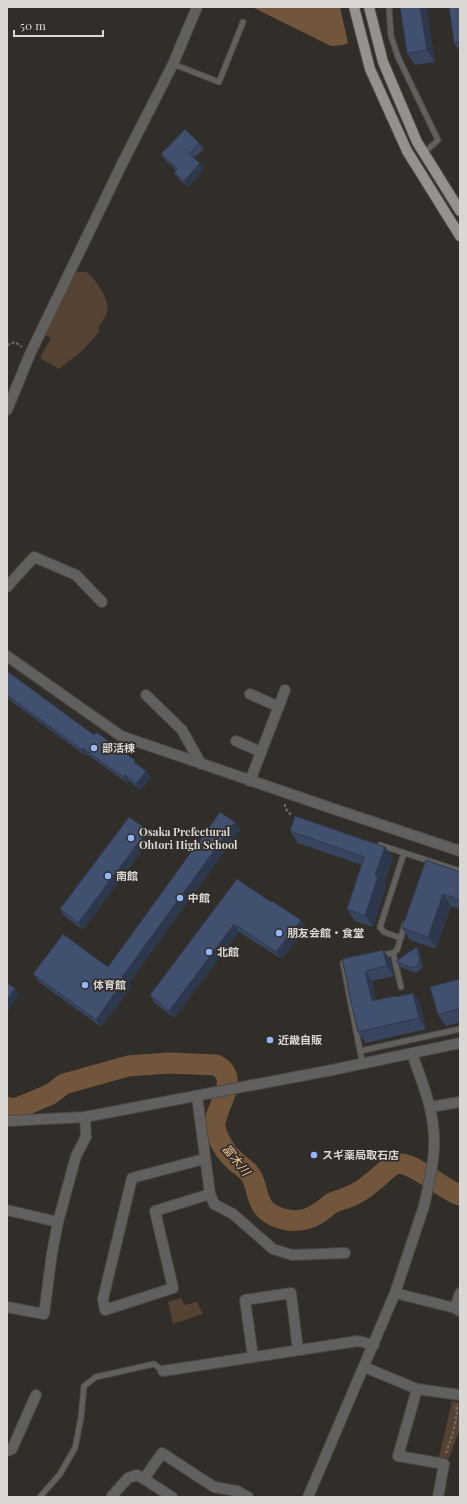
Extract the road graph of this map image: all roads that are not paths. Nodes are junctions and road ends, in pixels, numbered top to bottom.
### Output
1 (197, 7) edge
2 (354, 7) edge
3 (369, 7) edge
4 (389, 7) edge
5 (243, 22) dead end
6 (173, 64) junction
7 (424, 153) junction
8 (460, 211) edge
9 (460, 236) edge
10 (11, 390) edge
11 (7, 410) edge
12 (7, 587) edge
13 (102, 602) dead end
14 (7, 656) edge
15 (285, 690) dead end
16 (250, 694) dead end
17 (146, 695) dead end
18 (279, 707) junction
19 (236, 741) dead end
20 (261, 752) junction
21 (201, 764) junction
22 (250, 781) junction
23 (374, 844) edge
24 (460, 851) edge
25 (404, 853) junction
26 (426, 860) junction
27 (424, 868) edge
28 (460, 871) edge
29 (408, 917) edge
30 (401, 938) junction
31 (393, 953) junction
32 (379, 956) edge
33 (357, 960) edge
34 (401, 987) dead end
35 (460, 1029) edge
36 (460, 1043) edge
37 (360, 1051) junction
38 (412, 1054) junction
39 (363, 1064) junction
40 (197, 1096) junction
41 (460, 1102) edge
42 (430, 1107) junction
43 (85, 1117) junction
44 (7, 1121) edge
45 (204, 1159) junction
46 (210, 1194) junction
47 (7, 1210) edge
48 (58, 1222) junction
49 (345, 1253) dead end
50 (395, 1293) junction
51 (460, 1294) edge
52 (7, 1307) edge
53 (457, 1310) edge
54 (374, 1345) junction
55 (298, 1350) junction
56 (253, 1357) junction
57 (364, 1368) junction
58 (163, 1371) joint
59 (417, 1389) junction
60 (36, 1395) dead end
61 (457, 1395) edge
62 (7, 1451) edge
63 (144, 1479) junction
64 (40, 1497) edge
65 (114, 1497) edge
66 (172, 1497) edge
67 (248, 1497) edge
68 (308, 1497) edge
69 (438, 1497) edge

1 - 6 street
2 - 9 main road
3 - 7 main road
4 - 7 lane
5 - 6 lane
6 - 10 street
7 - 8 main road
10 - 11 street
12 - 13 street
14 - 21 street
15 - 18 street
16 - 18 street
17 - 21 street
18 - 20 street
19 - 20 street
20 - 22 street
21 - 22 street
22 - 24 street
23 - 25 lane
25 - 26 lane
25 - 30 lane
26 - 27 lane
26 - 28 lane
29 - 30 lane
30 - 31 lane
31 - 32 lane
31 - 34 lane
33 - 37 lane
35 - 37 lane
36 - 38 street
37 - 39 lane
38 - 39 street
38 - 42 street
39 - 40 street
40 - 43 street
40 - 45 street
41 - 42 street
42 - 50 street
43 - 44 street
43 - 48 street
45 - 46 street
45 - 46 street
46 - 49 street
47 - 48 street
48 - 52 street
50 - 53 street
50 - 54 street
51 - 53 street
54 - 55 street
54 - 57 street
55 - 56 street
55 - 56 street
56 - 58 street
57 - 59 street
57 - 68 street
58 - 64 lane
59 - 61 street
59 - 69 street
60 - 62 street
63 - 65 street
63 - 66 street
63 - 67 street

